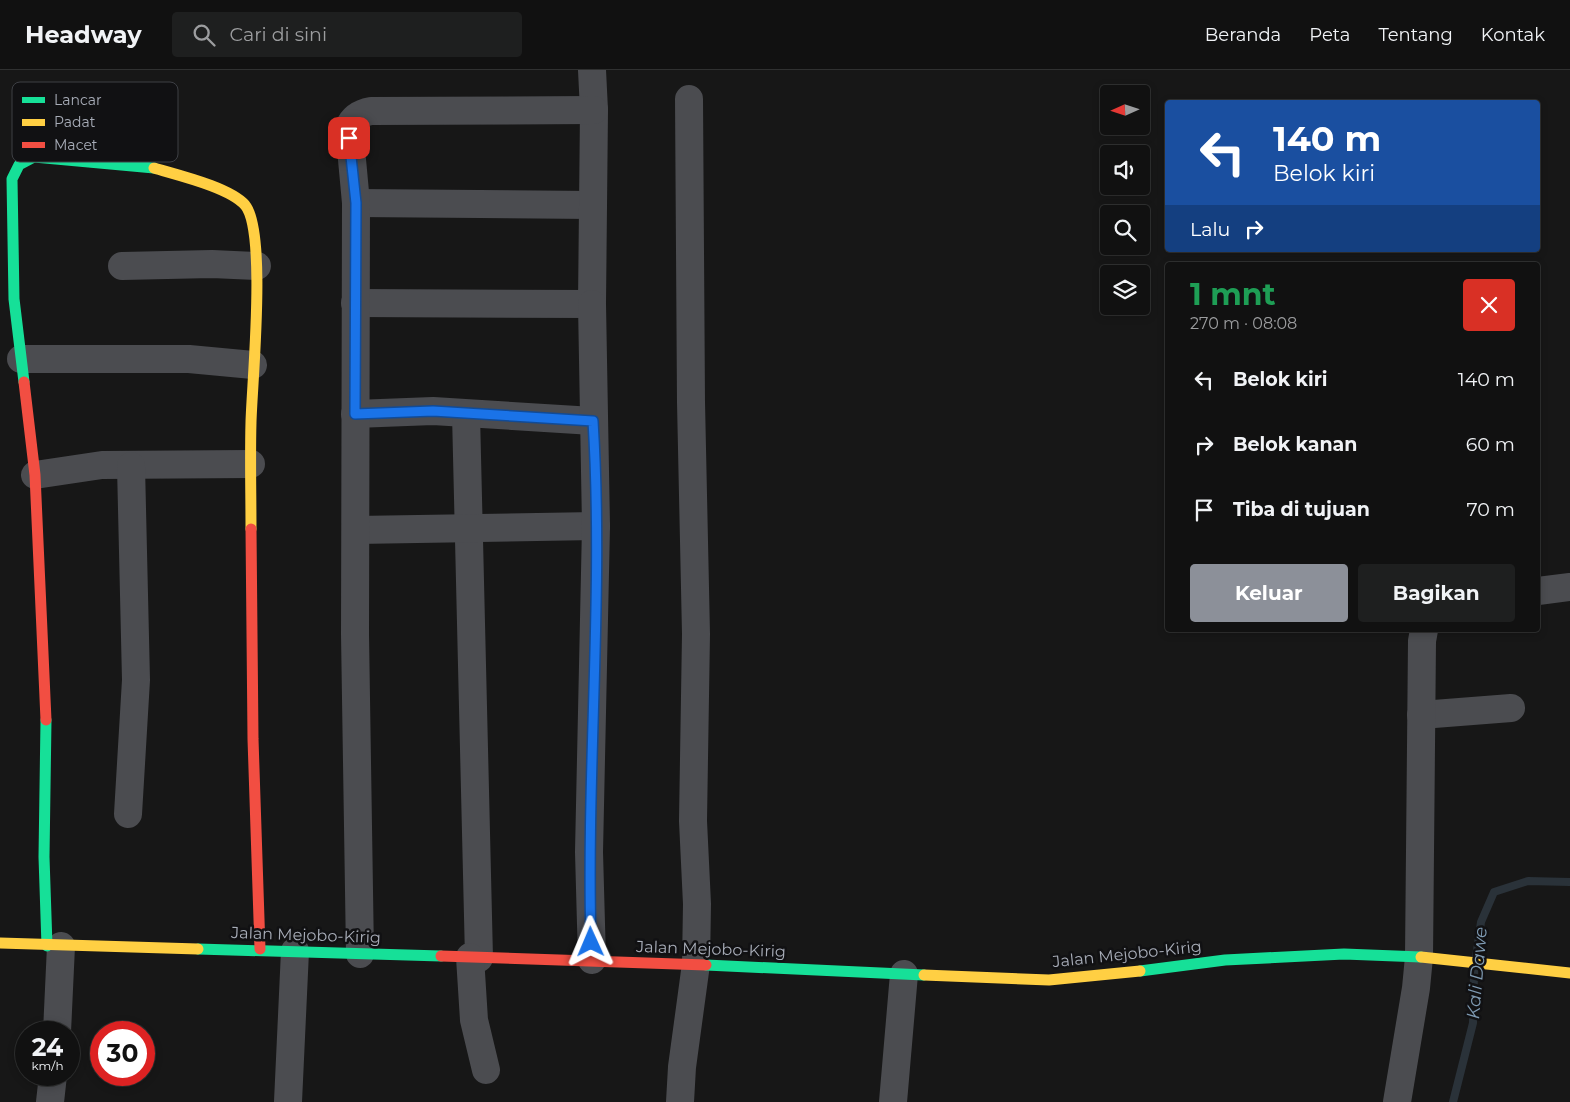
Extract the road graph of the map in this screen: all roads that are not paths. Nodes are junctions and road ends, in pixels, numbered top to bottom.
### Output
1 (592, 70) edge
2 (689, 98) dead end
3 (594, 110) junction
4 (22, 162) edge
5 (89, 162) edge
6 (356, 203) junction
7 (593, 204) junction
8 (122, 266) dead end
9 (257, 266) junction
10 (355, 303) junction
11 (592, 304) junction
12 (21, 359) junction
13 (253, 365) junction
14 (355, 414) junction
15 (466, 414) junction
16 (593, 421) junction
17 (251, 464) junction
18 (131, 466) junction
19 (35, 475) junction
20 (596, 526) junction
21 (469, 528) junction
22 (356, 530) junction
23 (1570, 587) edge
24 (1540, 591) edge
25 (1424, 632) edge
26 (1511, 708) dead end
27 (1421, 715) junction
28 (128, 814) dead end
29 (0, 943) edge
30 (54, 946) junction
31 (260, 949) junction
32 (295, 952) junction
33 (360, 954) junction
34 (474, 957) junction
35 (1431, 958) junction
36 (592, 960) junction
37 (696, 964) junction
38 (1570, 973) edge
39 (904, 974) junction
40 (57, 1021) edge
41 (486, 1070) dead end
42 (52, 1086) edge
43 (50, 1102) edge
44 (288, 1102) edge
45 (680, 1102) edge
46 (893, 1102) edge
47 (1397, 1102) edge

1 - 3 street
2 - 37 street
3 - 6 street
3 - 7 street
4 - 12 street
5 - 9 street
6 - 7 street
6 - 10 street
7 - 11 street
8 - 9 street
9 - 13 street
10 - 11 street
10 - 14 street
11 - 16 street
12 - 13 street
12 - 19 street
13 - 17 street
14 - 15 street
14 - 22 street
15 - 16 street
15 - 21 street
16 - 20 street
17 - 18 street
17 - 31 street
18 - 19 street
18 - 28 street
19 - 30 street
20 - 21 street
20 - 36 street
21 - 22 street
21 - 34 street
22 - 33 street
23 - 24 street
25 - 27 street
26 - 27 street
27 - 35 street
29 - 30 street, Jalan Mejobo-Kirig
30 - 31 street, Jalan Mejobo-Kirig
30 - 40 street
31 - 32 street, Jalan Mejobo-Kirig
32 - 33 street, Jalan Mejobo-Kirig
32 - 44 street
33 - 34 street, Jalan Mejobo-Kirig
34 - 36 street, Jalan Mejobo-Kirig
34 - 41 street
35 - 38 street, Jalan Mejobo-Kirig
35 - 39 street, Jalan Mejobo-Kirig
35 - 47 street
36 - 37 street, Jalan Mejobo-Kirig
37 - 39 street, Jalan Mejobo-Kirig
37 - 45 street
39 - 46 street
42 - 43 street

